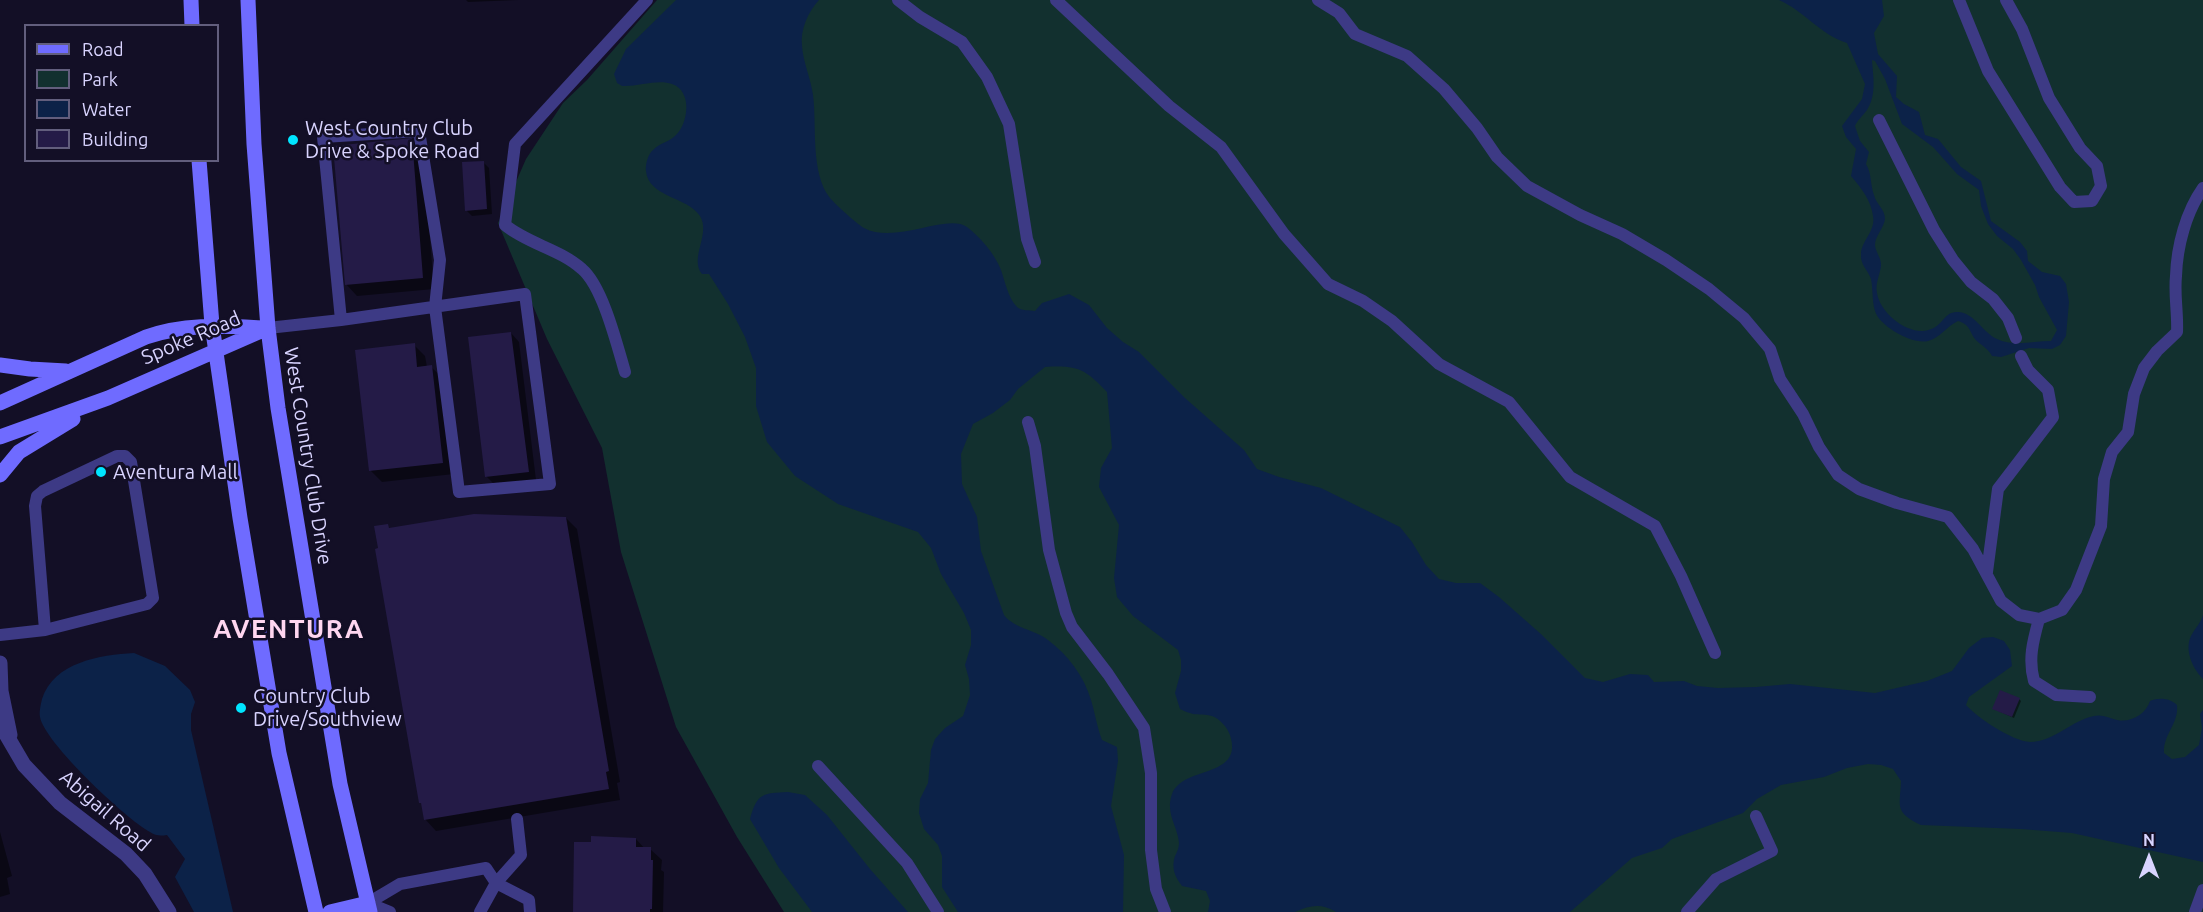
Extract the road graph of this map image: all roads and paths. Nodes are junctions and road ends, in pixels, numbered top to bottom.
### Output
1 (191, 0) edge
2 (248, 0) edge
3 (647, 0) edge
4 (898, 0) edge
5 (1056, 0) edge
6 (1318, 0) edge
7 (1959, 0) edge
8 (2006, 0) edge
9 (192, 24) edge
10 (1879, 120) dead end
11 (199, 162) edge
12 (2203, 188) edge
13 (1035, 262) dead end
14 (435, 307) junction
15 (341, 320) junction
16 (212, 325) junction
17 (268, 328) junction
18 (2016, 338) dead end
19 (215, 351) junction
20 (2021, 356) dead end
21 (0, 365) edge
22 (72, 371) junction
23 (625, 372) dead end
24 (108, 398) junction
25 (0, 403) edge
26 (1028, 422) dead end
27 (0, 438) edge
28 (0, 475) edge
29 (1987, 572) junction
30 (2038, 619) junction
31 (45, 630) junction
32 (0, 636) edge
33 (1715, 653) dead end
34 (0, 663) edge
35 (1, 690) edge
36 (2090, 697) dead end
37 (0, 724) edge
38 (11, 744) junction
39 (818, 766) dead end
40 (1756, 816) dead end
41 (517, 819) dead end
42 (496, 883) junction
43 (2203, 890) edge
44 (369, 907) edge
45 (169, 912) edge
46 (316, 912) edge
47 (330, 912) edge
48 (390, 912) edge
49 (480, 912) edge
50 (530, 912) edge
51 (938, 912) edge
52 (1165, 912) edge
53 (1687, 912) edge
54 (2195, 912) edge

1 - 9 street
2 - 17 street, West Country Club Drive
3 - 23 lane
4 - 13 lane
5 - 33 lane
6 - 29 lane
7 - 8 lane
10 - 18 lane
11 - 16 street
12 - 30 lane
14 - 14 lane
14 - 15 lane
14 - 15 lane
15 - 17 lane
16 - 17 street, Spoke Road
16 - 19 street
16 - 22 street, Spoke Road
17 - 19 street, Spoke Road
17 - 44 street, West Country Club Drive
19 - 24 street, Spoke Road
19 - 46 street
20 - 29 lane
21 - 22 street
22 - 25 street, Spoke Road
24 - 27 street, Spoke Road
24 - 28 street
26 - 52 lane
29 - 30 lane
30 - 36 lane
31 - 31 lane
31 - 32 lane
34 - 35 street, Abigail Road
35 - 38 street, Abigail Road
37 - 38 street, Abigail Road
38 - 45 street, Abigail Road
39 - 51 lane
40 - 53 lane
41 - 42 lane
42 - 44 lane
42 - 49 lane
42 - 50 lane
43 - 54 lane
44 - 47 street
44 - 48 lane

